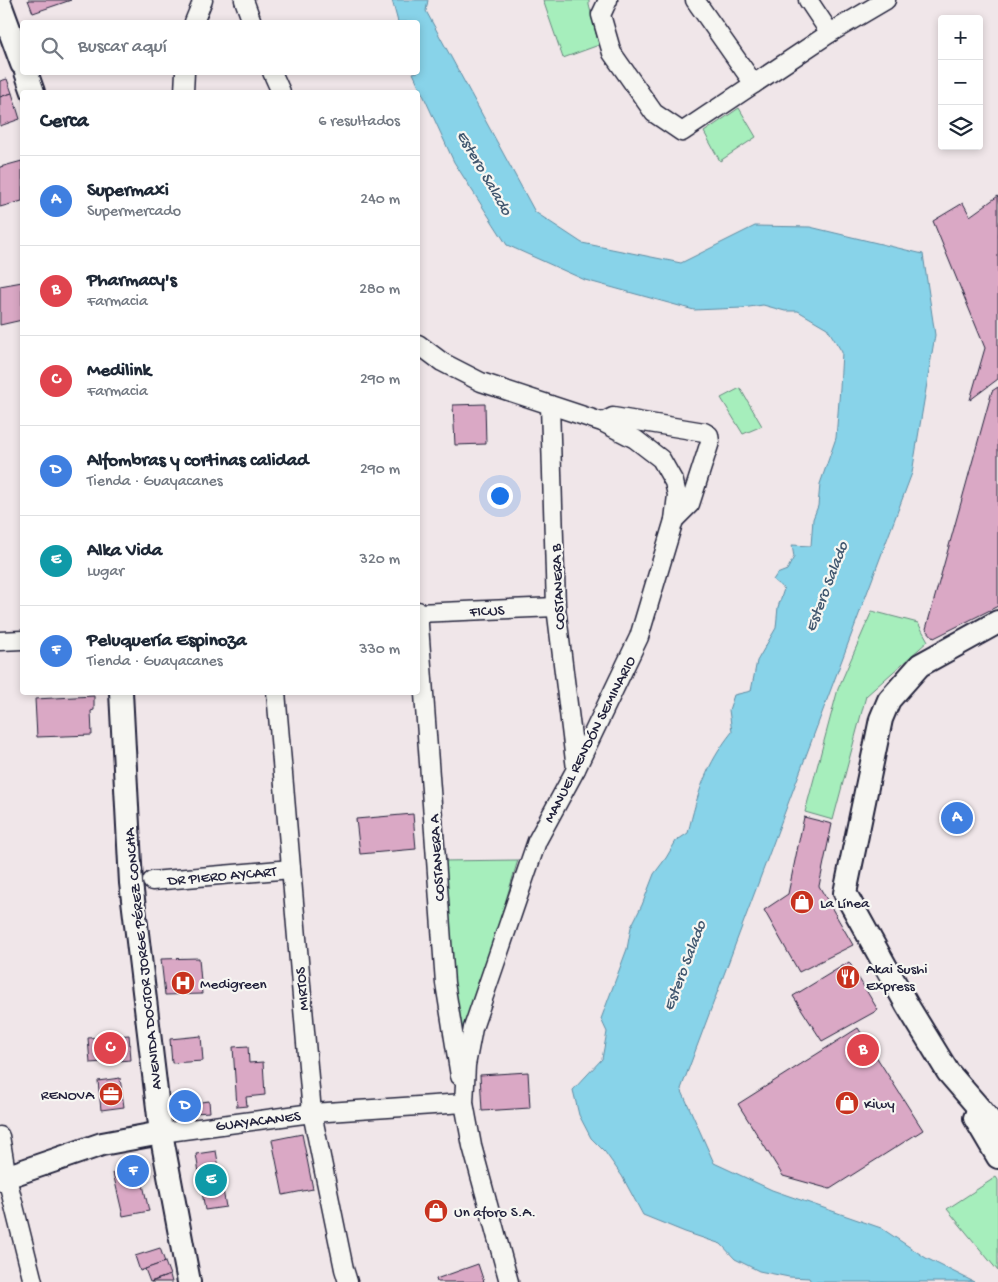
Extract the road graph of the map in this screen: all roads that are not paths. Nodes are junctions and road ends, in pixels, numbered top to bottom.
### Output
1 (204, 0) edge
2 (244, 0) edge
3 (608, 0) edge
4 (695, 0) edge
5 (808, 0) edge
6 (886, 0) edge
7 (0, 4) edge
8 (195, 20) edge
9 (251, 20) edge
10 (830, 33) junction
11 (20, 59) edge
12 (27, 75) edge
13 (273, 75) edge
14 (754, 84) junction
15 (32, 90) edge
16 (280, 90) edge
17 (420, 346) edge
18 (550, 405) junction
19 (602, 422) junction
20 (674, 520) junction
21 (556, 607) junction
22 (420, 613) edge
23 (998, 622) edge
24 (20, 640) edge
25 (420, 640) edge
26 (0, 642) edge
27 (121, 695) edge
28 (276, 695) edge
29 (576, 769) junction
30 (291, 869) junction
31 (152, 881) dead end
32 (948, 1072) junction
33 (464, 1104) junction
34 (312, 1114) junction
35 (998, 1130) edge
36 (161, 1133) junction
37 (0, 1136) edge
38 (998, 1157) edge
39 (4, 1179) edge
40 (33, 1282) edge
41 (189, 1282) edge
42 (348, 1282) edge
43 (509, 1282) edge

1 - 8 street
2 - 9 street
3 - 14 street
4 - 14 street
5 - 10 street
6 - 10 street
7 - 11 street
10 - 14 street
12 - 15 street
13 - 16 street
17 - 18 street, MANUEL RENDÓN SEMINARIO
18 - 19 street, MANUEL RENDÓN SEMINARIO
18 - 21 street, COSTANERA B
19 - 20 street, MANUEL RENDÓN SEMINARIO
19 - 20 street
20 - 29 street, MANUEL RENDÓN SEMINARIO
21 - 22 street, FICUS
21 - 29 street, COSTANERA B
23 - 32 street
24 - 26 street
25 - 33 street, COSTANERA A
27 - 36 street, AVENIDA DOCTOR JORGE PÉREZ CONCHA
28 - 30 street, MIRTOS
29 - 33 street, MANUEL RENDÓN SEMINARIO
30 - 31 street, DR PIERO AYCART
30 - 34 street, MIRTOS
32 - 35 street
32 - 38 street
33 - 34 street, GUAYACANES
33 - 43 street, MANUEL RENDÓN SEMINARIO
34 - 36 street, GUAYACANES
34 - 42 street, MIRTOS
36 - 39 street, GUAYACANES
36 - 41 street, AVENIDA DOCTOR JORGE PÉREZ CONCHA
37 - 39 street
39 - 40 street

